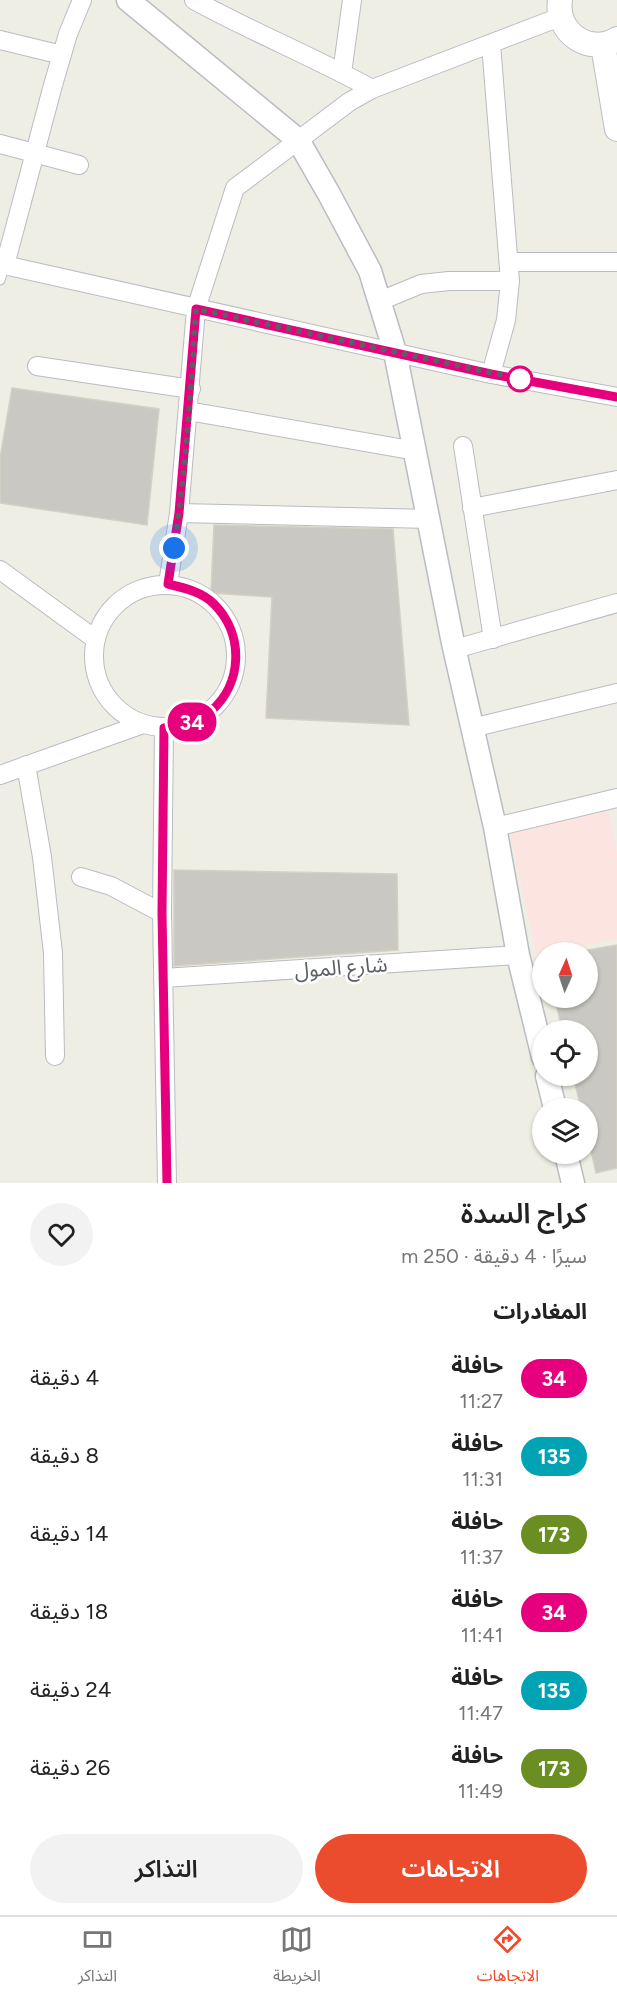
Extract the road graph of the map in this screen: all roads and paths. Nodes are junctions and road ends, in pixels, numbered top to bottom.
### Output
1 (82, 0) edge
2 (128, 0) edge
3 (194, 0) edge
4 (352, 0) edge
5 (560, 9) edge
6 (0, 40) edge
7 (610, 42) edge
8 (491, 44) junction
9 (62, 55) junction
10 (342, 73) junction
11 (372, 89) junction
12 (617, 129) edge
13 (298, 140) junction
14 (0, 144) edge
15 (35, 152) junction
16 (79, 165) dead end
17 (510, 262) junction
18 (617, 262) edge
19 (2, 270) edge
20 (510, 281) junction
21 (380, 301) junction
22 (196, 309) junction
23 (395, 352) junction
24 (37, 366) dead end
25 (491, 374) junction
26 (191, 389) junction
27 (617, 397) edge
28 (188, 411) junction
29 (463, 446) dead end
30 (416, 452) junction
31 (617, 480) edge
32 (472, 508) junction
33 (179, 513) junction
34 (429, 519) junction
35 (0, 570) edge
36 (168, 584) junction
37 (617, 603) edge
38 (95, 639) junction
39 (493, 639) junction
40 (455, 649) junction
41 (617, 693) edge
42 (143, 724) junction
43 (164, 728) junction
44 (472, 728) junction
45 (26, 765) junction
46 (0, 775) edge
47 (617, 798) edge
48 (495, 827) junction
49 (81, 877) dead end
50 (162, 913) junction
51 (518, 955) junction
52 (163, 978) junction
53 (534, 1020) edge
54 (56, 1056) dead end
55 (568, 1164) edge
56 (167, 1183) edge
57 (573, 1183) edge

1 - 9 street
2 - 13 street
3 - 10 street
4 - 10 street
5 - 7 main road
5 - 8 street
6 - 9 street
7 - 12 main road
8 - 11 street
8 - 17 street
9 - 15 street
10 - 11 street
11 - 13 street
13 - 21 street
13 - 22 street
14 - 15 street
15 - 16 street
15 - 19 street
17 - 18 street
17 - 20 street
19 - 22 street
20 - 21 street
20 - 25 street
21 - 23 street
22 - 23 street
22 - 26 street
23 - 25 street
23 - 30 street
24 - 26 street
25 - 27 street
26 - 28 street
28 - 30 street
28 - 33 street
29 - 32 street
30 - 34 street
31 - 32 street
32 - 39 street
33 - 34 street
33 - 36 street
34 - 40 street
35 - 38 street
36 - 38 street
36 - 43 street
37 - 39 street
38 - 42 street
39 - 40 street
40 - 44 street
41 - 44 street
42 - 43 street
42 - 45 street
43 - 50 street
44 - 48 street
45 - 46 street
45 - 54 street
47 - 48 street
48 - 51 street
49 - 50 street
50 - 52 street
51 - 52 street, شارع المول
51 - 53 street
52 - 56 street
55 - 57 street

